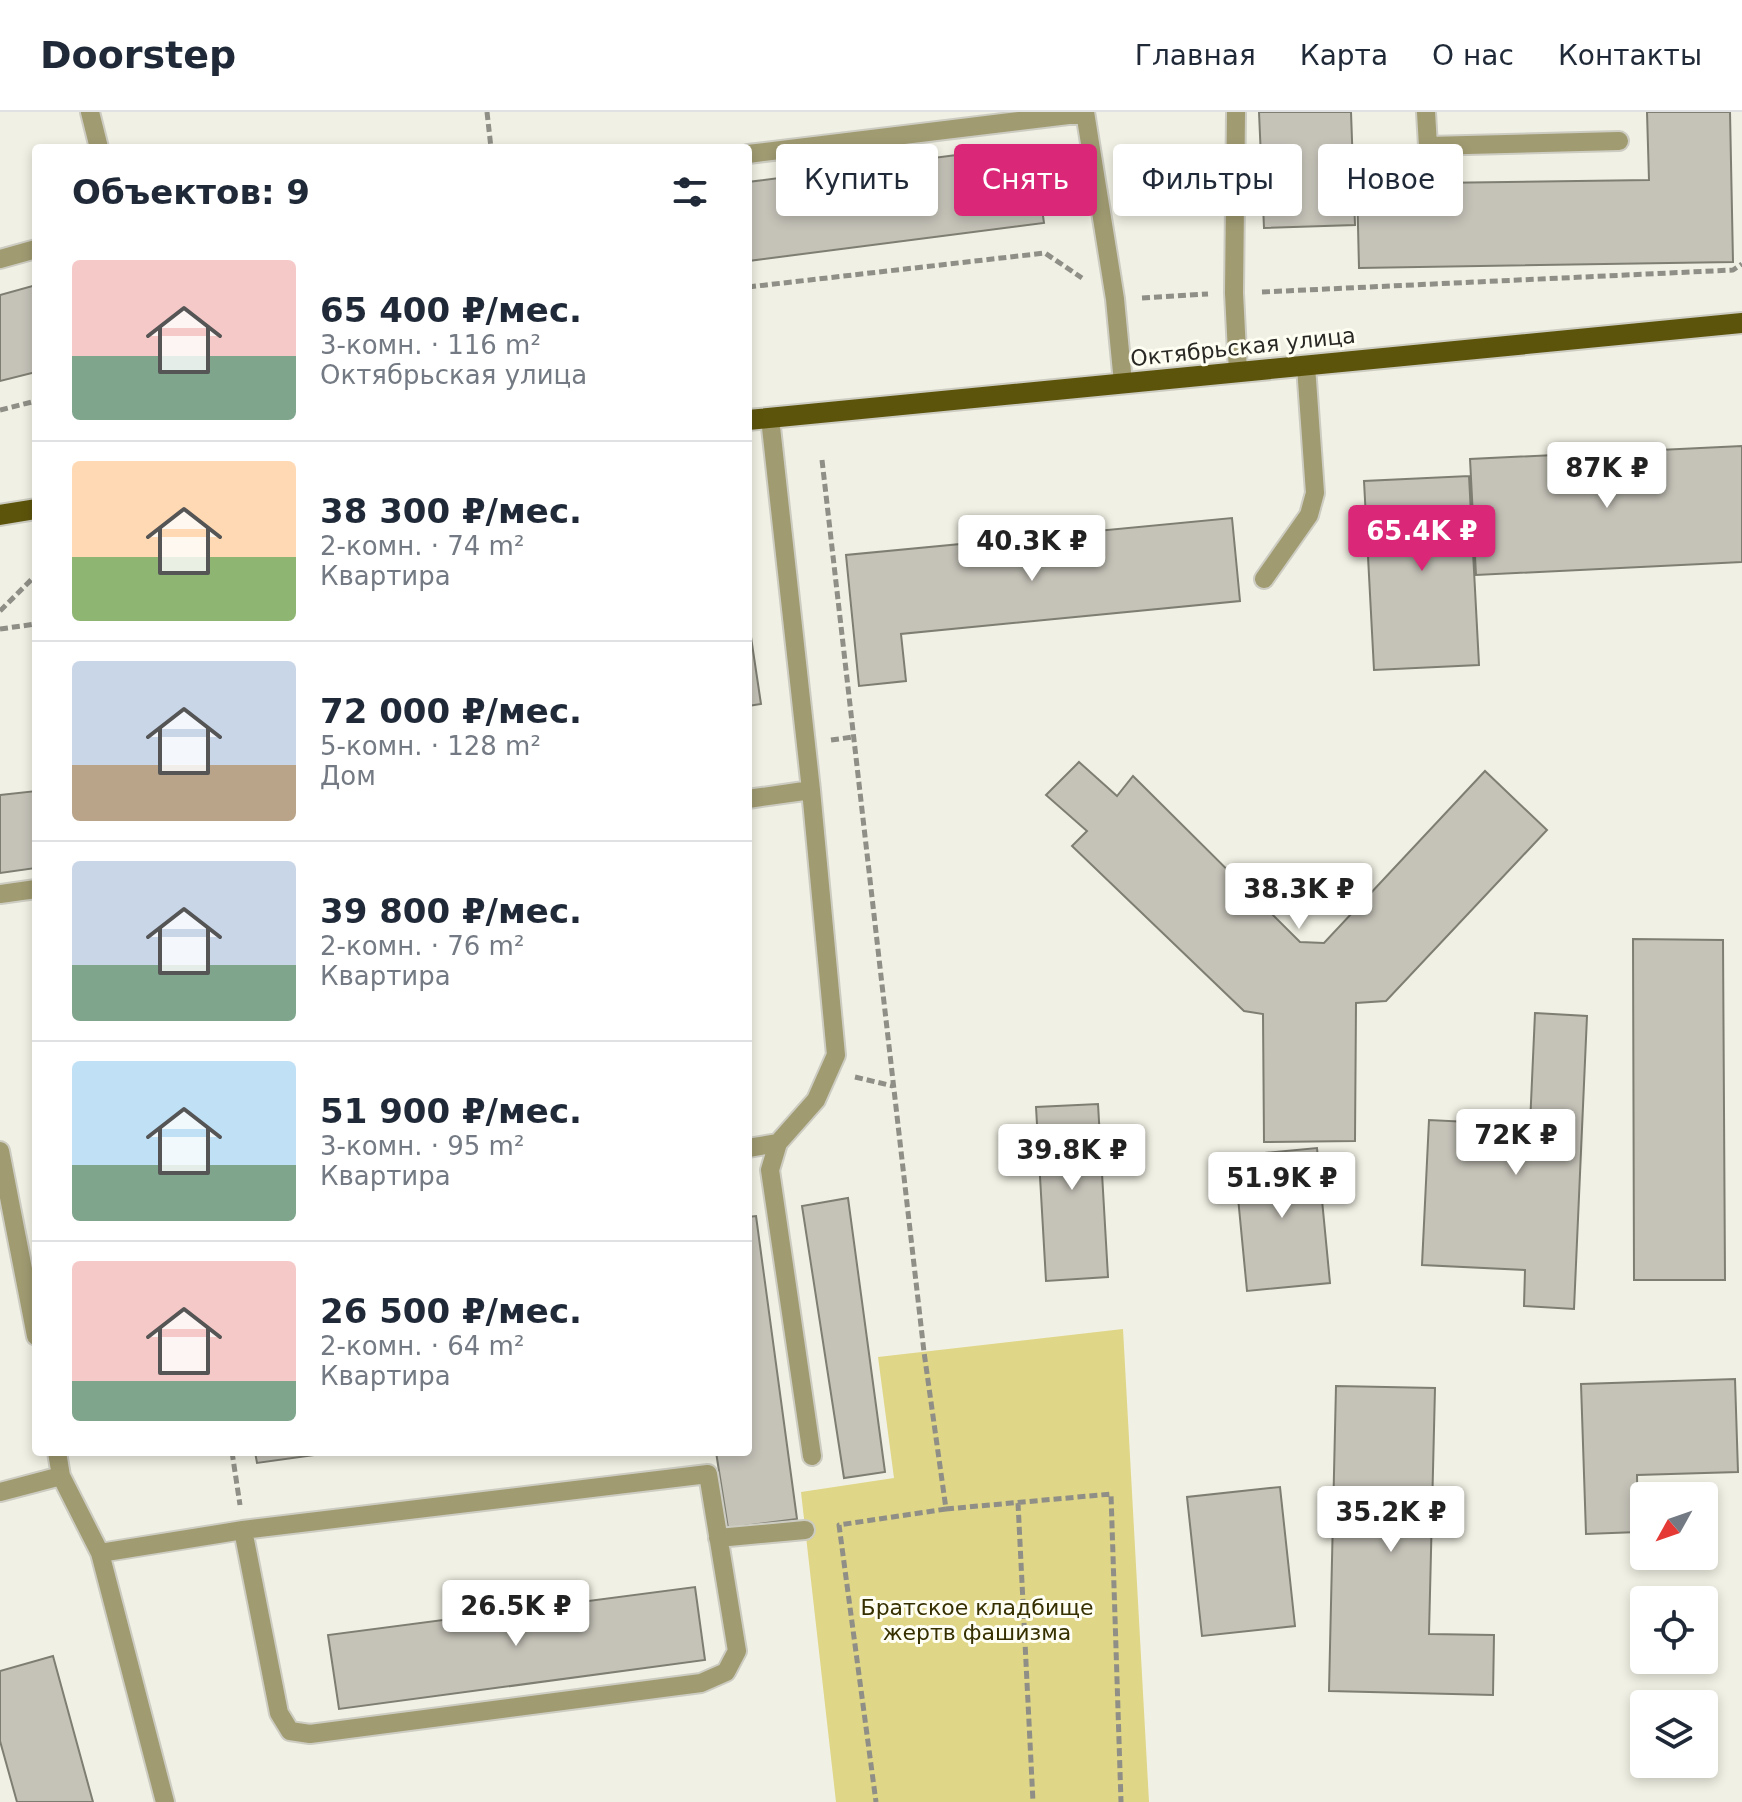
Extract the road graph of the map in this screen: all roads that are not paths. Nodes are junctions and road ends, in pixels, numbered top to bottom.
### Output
1 (90, 112) edge
2 (1236, 112) edge
3 (1426, 112) edge
4 (1085, 113) edge
5 (1619, 141) dead end
6 (98, 144) edge
7 (752, 154) edge
8 (32, 250) edge
9 (0, 259) edge
10 (1742, 323) edge
11 (1306, 366) junction
12 (1238, 372) junction
13 (1123, 383) junction
14 (770, 418) junction
15 (752, 420) edge
16 (32, 510) edge
17 (0, 515) edge
18 (1264, 579) dead end
19 (811, 790) junction
20 (752, 798) edge
21 (32, 890) edge
22 (0, 894) edge
23 (778, 1143) junction
24 (752, 1147) edge
25 (0, 1151) edge
26 (28, 1250) edge
27 (32, 1293) edge
28 (58, 1456) edge
29 (812, 1456) dead end
30 (61, 1476) junction
31 (0, 1492) edge
32 (243, 1530) junction
33 (805, 1530) dead end
34 (718, 1538) junction
35 (100, 1553) junction
36 (165, 1802) edge

1 - 6 lane
2 - 12 lane
3 - 5 lane
4 - 7 lane
4 - 13 lane
8 - 9 lane
10 - 11 main road, Октябрьская улица
11 - 12 main road, Октябрьская улица
11 - 18 lane
12 - 13 main road, Октябрьская улица
13 - 14 main road, Октябрьская улица
14 - 15 main road, Октябрьская улица
14 - 19 lane
16 - 17 main road
19 - 20 lane
19 - 23 lane
21 - 22 lane
23 - 24 lane
23 - 29 lane
25 - 26 lane
26 - 27 lane
28 - 30 lane
30 - 31 lane
30 - 35 lane
32 - 34 lane
32 - 34 lane
32 - 35 lane
33 - 34 lane
35 - 36 lane

